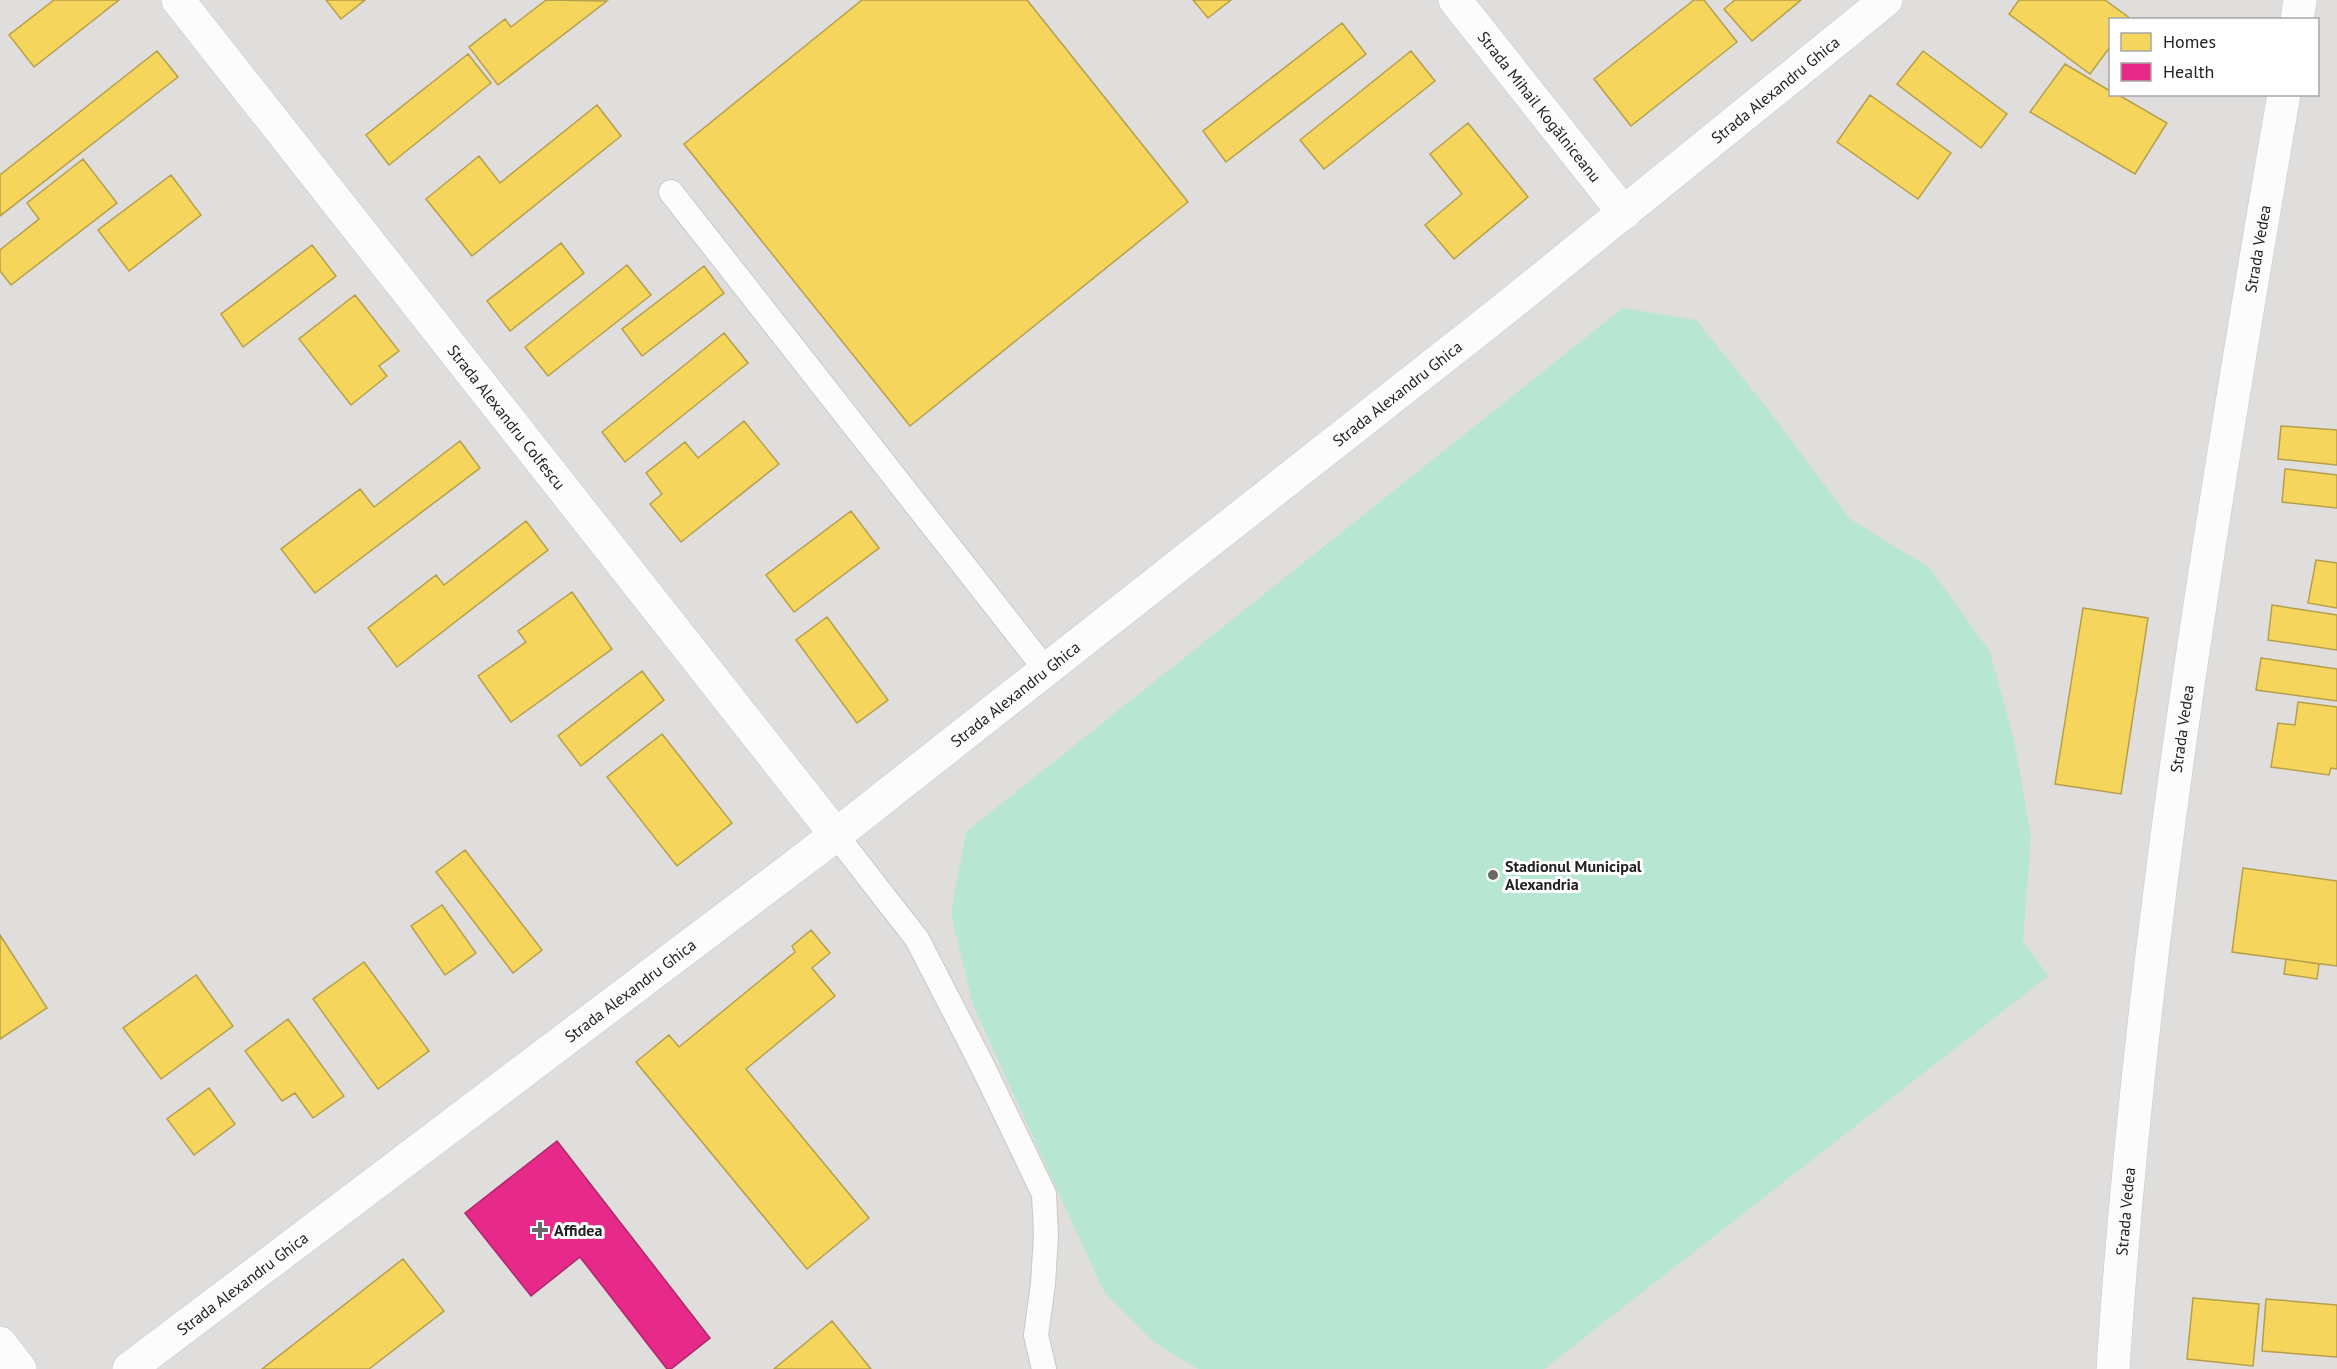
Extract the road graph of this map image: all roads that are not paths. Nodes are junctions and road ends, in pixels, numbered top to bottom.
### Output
1 (178, 0) edge
2 (1455, 0) edge
3 (1886, 0) edge
4 (2300, 0) edge
5 (2297, 18) edge
6 (2284, 96) edge
7 (671, 192) dead end
8 (1624, 213) junction
9 (1046, 670) junction
10 (837, 835) junction
11 (0, 1343) edge
12 (20, 1369) edge
13 (129, 1369) edge
14 (1044, 1369) edge
15 (2113, 1369) edge

1 - 10 street, Strada Alexandru Colfescu
2 - 8 street, Strada Mihail Kogălniceanu
3 - 8 street, Strada Alexandru Ghica
4 - 5 street
6 - 15 street, Strada Vedea
7 - 9 lane
8 - 9 street, Strada Alexandru Ghica
9 - 10 street, Strada Alexandru Ghica
10 - 13 street, Strada Alexandru Ghica
10 - 14 lane
11 - 12 street

